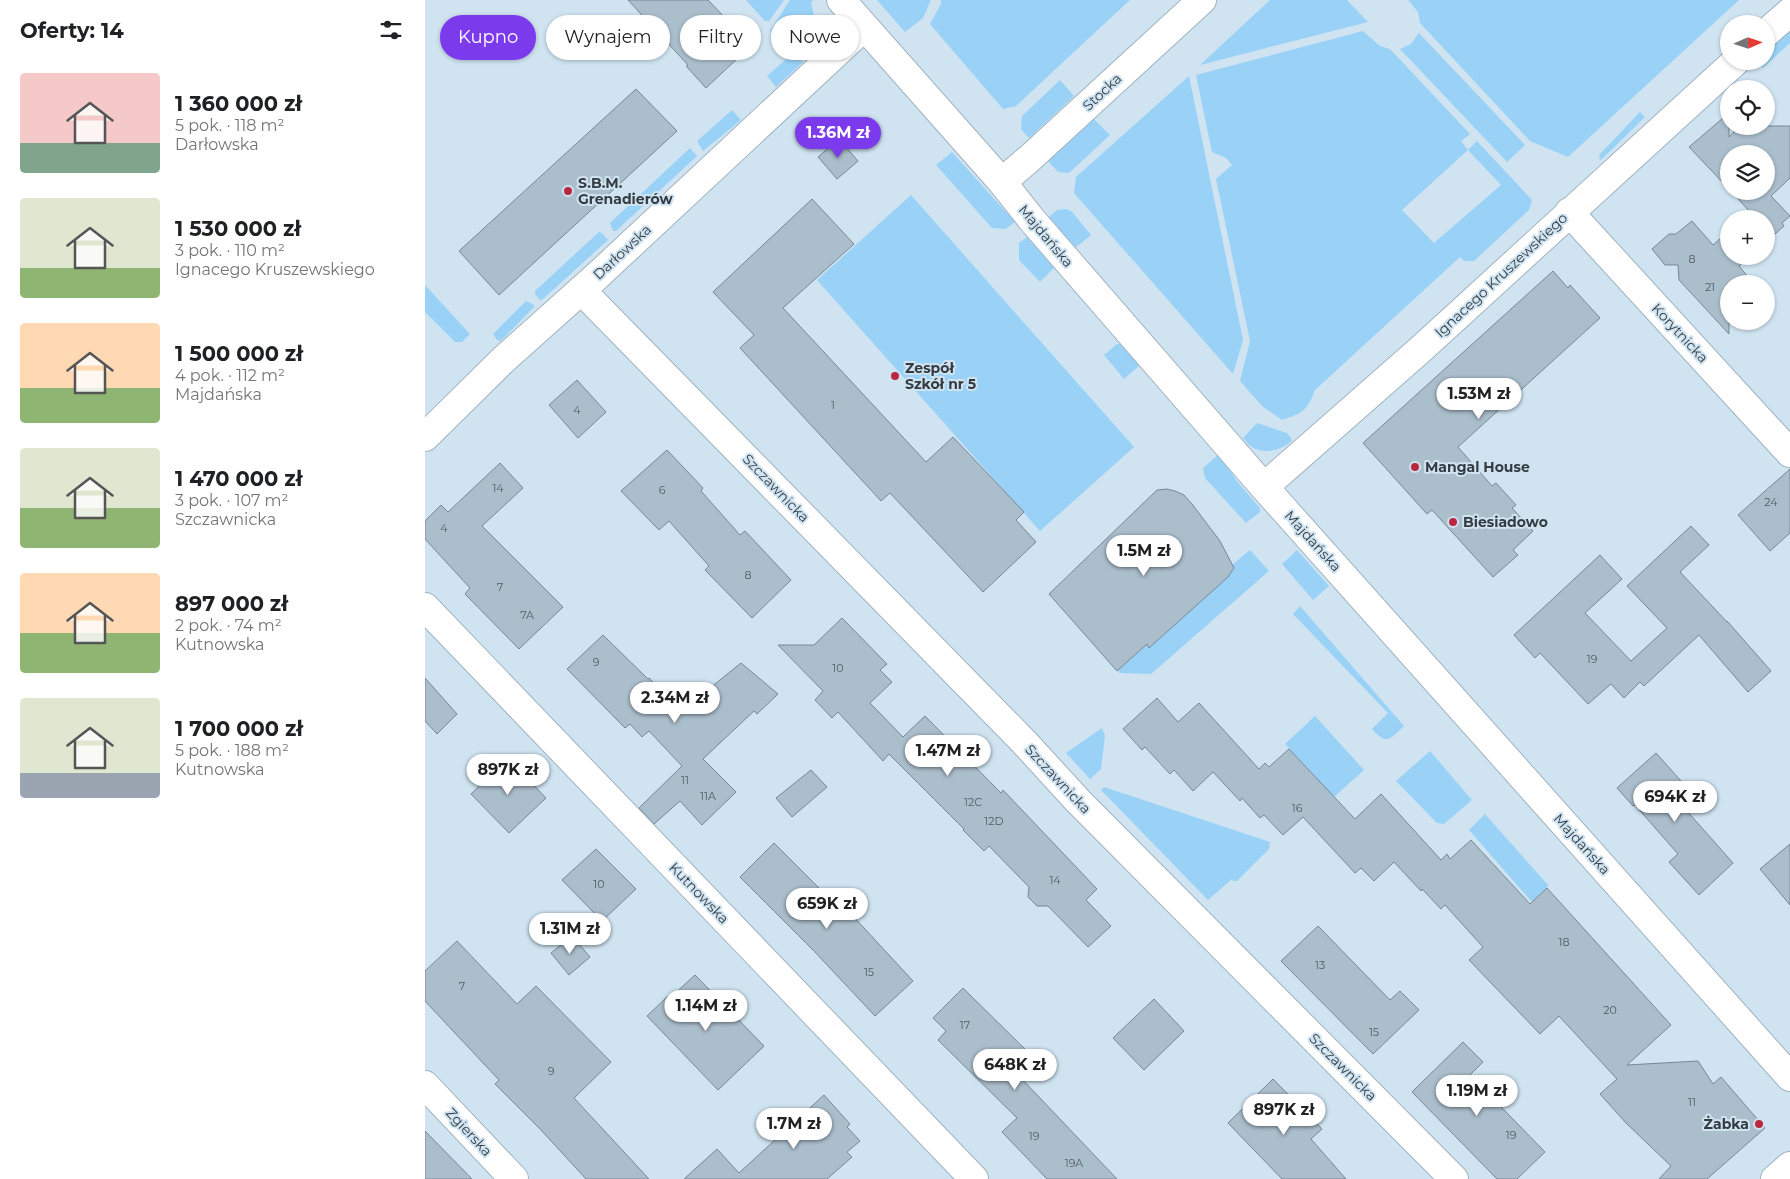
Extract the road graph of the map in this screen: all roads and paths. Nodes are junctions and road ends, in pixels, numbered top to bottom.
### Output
1 (841, 0) edge
2 (1202, 0) edge
3 (1790, 12) edge
4 (1775, 26) edge
5 (864, 27) junction
6 (1726, 70) edge
7 (1001, 182) junction
8 (1569, 212) junction
9 (581, 290) junction
10 (425, 437) edge
11 (1790, 453) edge
12 (1264, 487) junction
13 (425, 607) edge
14 (1790, 1077) edge
15 (425, 1085) edge
16 (1790, 1166) edge
17 (514, 1179) edge
18 (974, 1179) edge
19 (1454, 1179) edge
20 (1775, 1179) edge

1 - 5 street, Majdańska
2 - 7 street, Stocka
3 - 4 street
5 - 7 street, Majdańska
5 - 9 street, Darłowska
6 - 8 street, Ignacego Kruszewskiego
7 - 12 street, Majdańska
8 - 11 street, Korytnicka
8 - 12 street, Ignacego Kruszewskiego
9 - 10 street, Darłowska
9 - 19 street, Szczawnicka
12 - 14 street, Majdańska
13 - 18 street, Kutnowska
15 - 17 street, Zgierska
16 - 20 street

